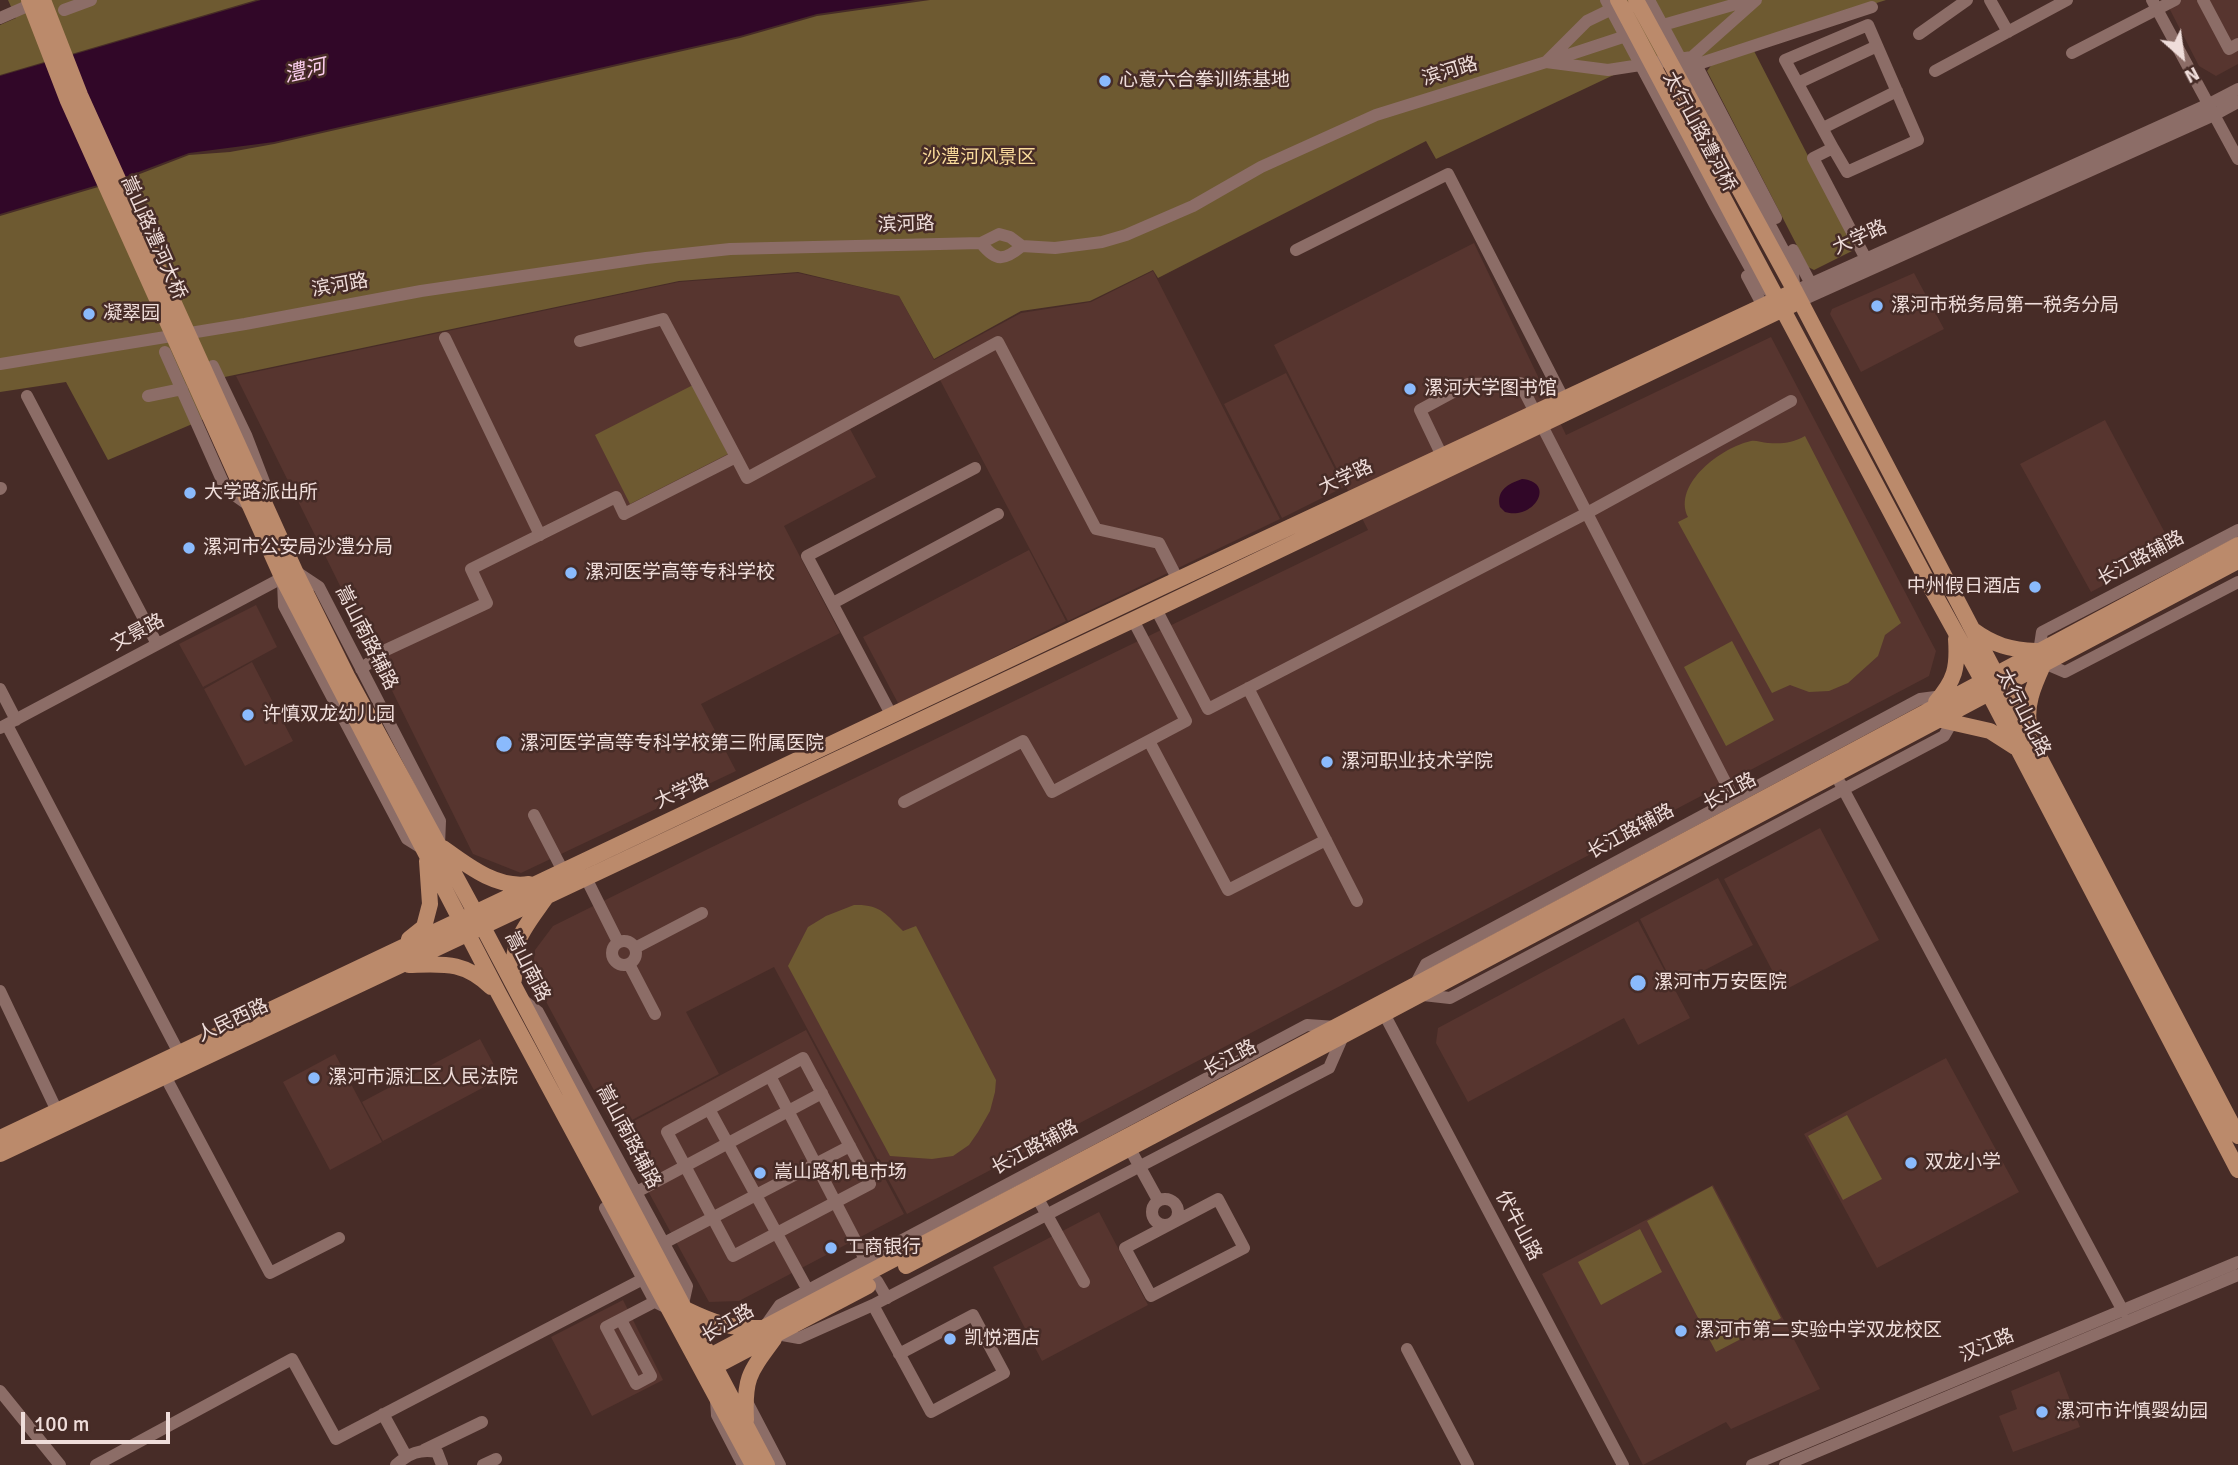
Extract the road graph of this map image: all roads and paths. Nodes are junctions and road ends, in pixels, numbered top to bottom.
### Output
1 (29, 0) edge
2 (43, 0) edge
3 (91, 0) edge
4 (1606, 0) edge
5 (1618, 0) edge
6 (1635, 0) edge
7 (1649, 0) edge
8 (1718, 0) edge
9 (1756, 0) edge
10 (1967, 0) edge
11 (1990, 0) edge
12 (2067, 0) edge
13 (2175, 0) edge
14 (2203, 0) edge
15 (1745, 1) edge
16 (2154, 5) edge
17 (1872, 7) dead end
18 (64, 10) dead end
19 (4, 14) edge
20 (1644, 31) junction
21 (2008, 32) junction
22 (1919, 34) dead end
23 (2238, 44) edge
24 (1877, 46) junction
25 (2072, 53) dead end
26 (1694, 61) junction
27 (1546, 62) junction
28 (1637, 65) junction
29 (1935, 71) dead end
30 (1798, 83) junction
31 (2238, 89) edge
32 (1897, 91) junction
33 (2238, 102) edge
34 (2212, 110) junction
35 (1823, 128) junction
36 (1833, 148) junction
37 (2238, 159) edge
38 (981, 243) junction
39 (1022, 246) junction
40 (1296, 250) dead end
41 (1866, 259) junction
42 (1788, 268) joint
43 (1763, 280) junction
44 (1811, 284) junction
45 (1797, 296) junction
46 (1781, 303) junction
47 (1763, 306) junction
48 (445, 338) dead end
49 (580, 341) dead end
50 (165, 352) dead end
51 (0, 364) edge
52 (213, 366) dead end
53 (182, 389) junction
54 (27, 396) dead end
55 (148, 396) dead end
56 (1563, 398) junction
57 (1791, 401) dead end
58 (1442, 456) junction
59 (736, 457) junction
60 (975, 468) dead end
61 (253, 496) junction
62 (1587, 513) junction
63 (998, 514) dead end
64 (2238, 530) edge
65 (540, 535) junction
66 (2238, 545) edge
67 (2238, 561) edge
68 (289, 574) junction
69 (1178, 580) junction
70 (2238, 582) edge
71 (833, 603) junction
72 (1156, 609) junction
73 (1133, 620) junction
74 (1963, 630) junction
75 (158, 644) junction
76 (2041, 657) junction
77 (360, 669) junction
78 (1992, 683) junction
79 (1248, 688) junction
80 (0, 689) edge
81 (1946, 708) junction
82 (1208, 709) junction
83 (892, 716) junction
84 (1186, 721) junction
85 (8, 724) edge
86 (1149, 741) junction
87 (2025, 746) junction
88 (1835, 774) junction
89 (1843, 789) junction
90 (1734, 799) junction
91 (904, 802) dead end
92 (701, 815) junction
93 (534, 816) dead end
94 (1325, 840) junction
95 (433, 848) junction
96 (563, 871) junction
97 (586, 877) junction
98 (544, 888) junction
99 (1357, 901) dead end
100 (702, 913) dead end
101 (472, 923) junction
102 (618, 942) junction
103 (635, 948) junction
104 (397, 958) junction
105 (629, 964) junction
106 (1419, 990) junction
107 (0, 991) edge
108 (509, 996) junction
109 (1381, 1009) junction
110 (655, 1014) dead end
111 (1340, 1031) junction
112 (179, 1053) junction
113 (166, 1076) junction
114 (770, 1076) junction
115 (822, 1093) junction
116 (709, 1109) junction
117 (788, 1111) junction
118 (60, 1117) junction
119 (2238, 1136) edge
120 (0, 1138) edge
121 (728, 1143) junction
122 (850, 1146) junction
123 (1130, 1149) junction
124 (0, 1154) edge
125 (816, 1163) junction
126 (685, 1166) junction
127 (1140, 1166) junction
128 (2238, 1170) edge
129 (756, 1194) junction
130 (631, 1195) junction
131 (1037, 1197) junction
132 (1158, 1200) junction
133 (836, 1202) junction
134 (1046, 1215) junction
135 (712, 1217) junction
136 (1172, 1223) junction
137 (777, 1233) junction
138 (339, 1238) dead end
139 (663, 1242) junction
140 (2238, 1262) edge
141 (872, 1270) junction
142 (2238, 1275) edge
143 (643, 1279) junction
144 (1084, 1282) dead end
145 (811, 1296) junction
146 (887, 1298) junction
147 (672, 1305) junction
148 (873, 1305) junction
149 (2123, 1311) junction
150 (621, 1320) junction
151 (770, 1331) junction
152 (1407, 1349) dead end
153 (899, 1354) junction
154 (709, 1363) junction
155 (721, 1389) junction
156 (0, 1391) edge
157 (745, 1398) junction
158 (383, 1414) junction
159 (482, 1422) dead end
160 (747, 1426) junction
161 (424, 1450) junction
162 (496, 1459) dead end
163 (401, 1461) edge
164 (60, 1465) edge
165 (96, 1465) edge
166 (442, 1465) edge
167 (484, 1465) edge
168 (743, 1465) edge
169 (753, 1465) edge
170 (767, 1465) edge
171 (780, 1465) edge
172 (1468, 1465) edge
173 (1623, 1465) edge
174 (1752, 1465) edge
175 (1784, 1465) edge

1 - 61 main road, 嵩山路澧河大桥
2 - 19 street
2 - 61 main road, 嵩山路澧河大桥
3 - 18 street
4 - 20 street, 太行山路澧河桥
5 - 20 main road, 太行山路澧河桥
6 - 20 main road, 太行山路澧河桥
6 - 27 street
7 - 20 street, 太行山路澧河桥
8 - 15 street
9 - 26 street
10 - 22 street
11 - 21 street
12 - 21 street
13 - 16 street
14 - 23 street
15 - 20 street
16 - 25 street
16 - 34 street
17 - 26 street, 滨河路
20 - 27 street
20 - 28 street, 太行山路澧河桥
20 - 42 main road, 太行山路澧河桥
20 - 43 main road, 太行山路澧河桥
21 - 29 street
24 - 30 street
24 - 30 street
24 - 32 street
26 - 28 street, 滨河路
26 - 44 street
27 - 28 street, 滨河路
27 - 39 street, 滨河路
28 - 43 street, 太行山路澧河桥
28 - 47 street
30 - 35 street
31 - 34 street, 大学路
32 - 35 street
32 - 36 street
33 - 34 street, 大学路
34 - 37 street
34 - 41 street, 大学路
34 - 45 street, 大学路
35 - 36 street
36 - 41 street
38 - 39 street, 滨河路
38 - 39 street
38 - 51 street, 滨河路
40 - 56 street
41 - 44 street, 大学路
42 - 45 main road, 太行山北路
43 - 46 main road, 太行山北路
44 - 45 street, 大学路
45 - 46 main road, 大学路
45 - 74 main road, 太行山北路
46 - 47 main road, 大学路
46 - 72 main road, 大学路
46 - 74 main road, 太行山北路
47 - 56 main road, 大学路
48 - 65 street
49 - 59 street
50 - 53 street
52 - 61 street
53 - 55 street
53 - 61 street
54 - 75 street
56 - 58 main road, 大学路
57 - 62 street
58 - 62 street
58 - 69 main road, 大学路
59 - 65 street
59 - 69 street
60 - 71 street
61 - 68 main road, 嵩山南路
62 - 79 street
62 - 90 street
63 - 71 street
64 - 76 street, 长江路辅路
65 - 77 street
66 - 76 main road, 长江路
67 - 76 main road, 长江路
68 - 75 street, 文景路
68 - 77 street, 嵩山南路辅路
68 - 95 main road, 嵩山南路
69 - 83 main road, 大学路
70 - 76 street
71 - 83 street
72 - 73 main road, 大学路
72 - 82 street
73 - 84 street
73 - 92 main road, 大学路
74 - 76 main road
74 - 78 main road, 太行山北路
74 - 81 main road
75 - 85 street, 文景路
76 - 78 main road, 长江路
76 - 87 main road
77 - 95 street, 嵩山南路辅路
78 - 81 main road, 长江路
78 - 87 main road, 太行山北路
79 - 82 street
79 - 94 street
80 - 85 street
81 - 87 main road
81 - 88 main road, 长江路
81 - 89 street
81 - 90 street, 长江路辅路
81 - 106 main road, 长江路
82 - 84 street
83 - 92 main road, 大学路
84 - 86 street
85 - 112 street
86 - 91 street
86 - 94 street
87 - 119 main road, 太行山北路
87 - 128 main road, 太行山北路
88 - 89 street
88 - 106 main road, 长江路
89 - 106 street
89 - 149 street
90 - 106 street, 长江路辅路
92 - 96 main road, 大学路
92 - 97 main road, 大学路
93 - 96 street
94 - 99 street
95 - 98 main road
95 - 101 main road, 嵩山南路
95 - 104 main road
96 - 98 main road, 大学路
97 - 98 main road, 大学路
97 - 102 street
98 - 101 main road, 大学路
98 - 108 main road
100 - 103 street
101 - 104 main road, 人民西路
101 - 108 main road, 嵩山南路
102 - 103 street
102 - 105 street
103 - 105 street
104 - 108 main road
104 - 112 main road, 人民西路
104 - 113 main road, 人民西路
105 - 110 street
106 - 109 main road, 长江路
107 - 118 street
108 - 130 main road, 嵩山南路
108 - 143 street
108 - 147 main road, 嵩山南路
109 - 111 main road, 长江路
109 - 173 street, 伏牛山路
111 - 123 main road, 长江路
111 - 127 street
111 - 141 main road, 长江路
112 - 118 main road, 人民西路
113 - 118 main road, 人民西路
113 - 138 street
114 - 115 street
114 - 116 street
114 - 117 street
115 - 117 street
115 - 122 street
116 - 121 street
116 - 126 street
117 - 121 street
117 - 125 street
118 - 120 main road, 人民西路
118 - 124 main road, 人民西路
121 - 126 street
121 - 129 street
122 - 125 street
122 - 133 street
123 - 127 street
123 - 131 main road, 长江路
125 - 129 street
125 - 133 street
126 - 130 street
126 - 135 street
127 - 132 street
127 - 134 street
129 - 135 street
129 - 137 street
130 - 139 street, 嵩山南路辅路
130 - 147 main road, 嵩山南路
131 - 134 street
131 - 141 main road, 长江路
132 - 136 street
132 - 136 street
133 - 137 street
133 - 141 street
134 - 144 street
134 - 146 street
135 - 137 street
135 - 139 street
136 - 136 street
137 - 145 street
139 - 147 street, 嵩山南路辅路
140 - 149 street, 汉江路
141 - 145 main road, 长江路
141 - 146 street
141 - 151 main road, 长江路
142 - 175 street, 汉江路
143 - 147 street
143 - 158 street
145 - 151 main road, 长江路
146 - 148 street
147 - 150 street
147 - 151 main road
147 - 154 main road, 嵩山南路
148 - 151 street
148 - 153 street
149 - 174 street, 汉江路
150 - 150 street
151 - 154 main road, 长江路
151 - 157 main road
152 - 172 street
153 - 153 street
154 - 155 main road, 嵩山南路
155 - 157 street
155 - 160 main road, 嵩山南路
155 - 168 street
155 - 169 main road, 嵩山南路
156 - 164 street
157 - 160 main road
157 - 171 street
158 - 163 street
158 - 165 street
159 - 161 street
160 - 170 main road, 嵩山南路
161 - 163 street
161 - 166 street
162 - 167 street

